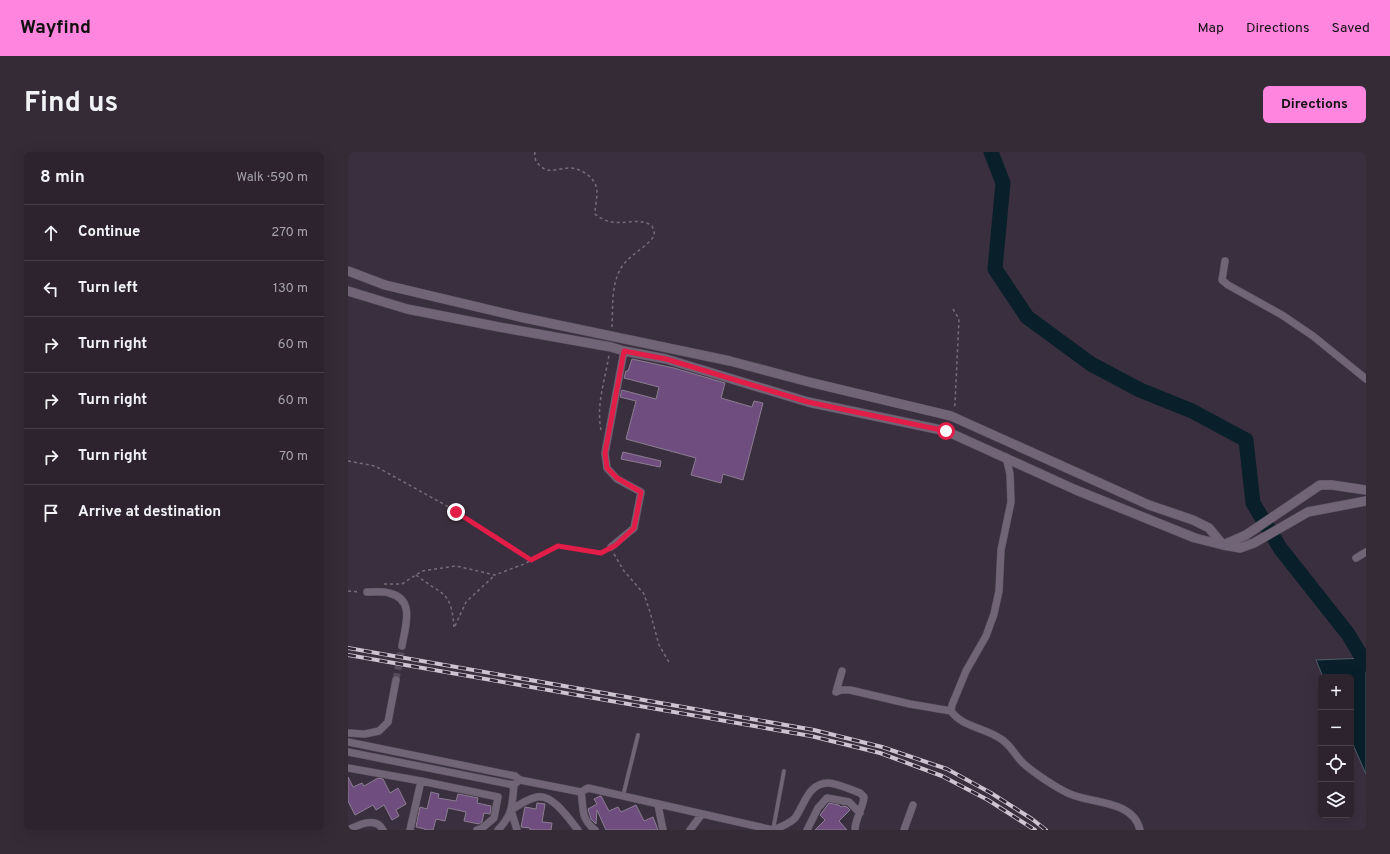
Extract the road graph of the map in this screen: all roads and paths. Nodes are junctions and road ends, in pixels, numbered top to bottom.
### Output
1 (535, 152) edge
2 (1225, 262) dead end
3 (348, 271) edge
4 (385, 286) junction
5 (348, 291) edge
6 (377, 300) junction
7 (953, 309) dead end
8 (611, 336) junction
9 (611, 347) junction
10 (624, 351) junction
11 (1366, 379) edge
12 (951, 416) junction
13 (601, 430) dead end
14 (1006, 457) junction
15 (348, 461) edge
16 (1366, 490) edge
17 (1366, 501) edge
18 (1223, 545) junction
19 (611, 547) junction
20 (1366, 552) edge
21 (1356, 558) dead end
22 (531, 560) junction
23 (416, 575) junction
24 (495, 575) junction
25 (348, 591) edge
26 (367, 592) junction
27 (402, 646) tunnel mouth
28 (670, 664) dead end
29 (842, 671) dead end
30 (396, 680) tunnel mouth
31 (951, 711) junction
32 (348, 732) edge
33 (638, 735) dead end
34 (348, 742) edge
35 (348, 752) edge
36 (348, 768) edge
37 (490, 771) junction
38 (784, 771) dead end
39 (488, 780) junction
40 (520, 780) junction
41 (421, 781) junction
42 (514, 785) junction
43 (580, 792) junction
44 (486, 794) junction
45 (623, 797) junction
46 (658, 804) junction
47 (913, 805) dead end
48 (511, 810) junction
49 (860, 813) junction
50 (702, 814) junction
51 (743, 827) edge
52 (348, 830) edge
53 (383, 830) edge
54 (411, 830) edge
55 (477, 830) edge
56 (498, 830) edge
57 (517, 830) edge
58 (578, 830) edge
59 (595, 830) edge
60 (663, 830) edge
61 (690, 830) edge
62 (773, 830) edge
63 (807, 830) edge
64 (855, 830) edge
65 (904, 830) edge
66 (1140, 830) edge

1 - 8 path
2 - 11 street
3 - 4 street
4 - 6 street
4 - 8 street
5 - 6 street
6 - 9 street
7 - 12 path
8 - 12 street
9 - 10 street
9 - 13 path
10 - 14 street
10 - 19 street
12 - 18 street
14 - 18 street
14 - 31 street
15 - 22 path
16 - 18 street
17 - 18 street
19 - 22 path
19 - 28 path
20 - 21 street
22 - 24 path
23 - 24 path
23 - 24 path
23 - 26 path
25 - 26 path
26 - 27 street
29 - 31 street
30 - 32 street
31 - 66 street
33 - 45 lane
34 - 37 street
35 - 39 street
36 - 41 street
37 - 39 street
37 - 40 street
38 - 62 lane
39 - 42 street
39 - 44 street
40 - 42 street
40 - 43 street
41 - 44 street
41 - 54 street
42 - 48 street
43 - 45 street
43 - 59 street
44 - 55 street
45 - 46 street
46 - 50 street
46 - 60 street
47 - 65 street
48 - 56 street
48 - 57 street
48 - 58 street
49 - 62 street
49 - 63 street
49 - 64 street
50 - 51 street
50 - 61 street
51 - 62 street
52 - 53 street

